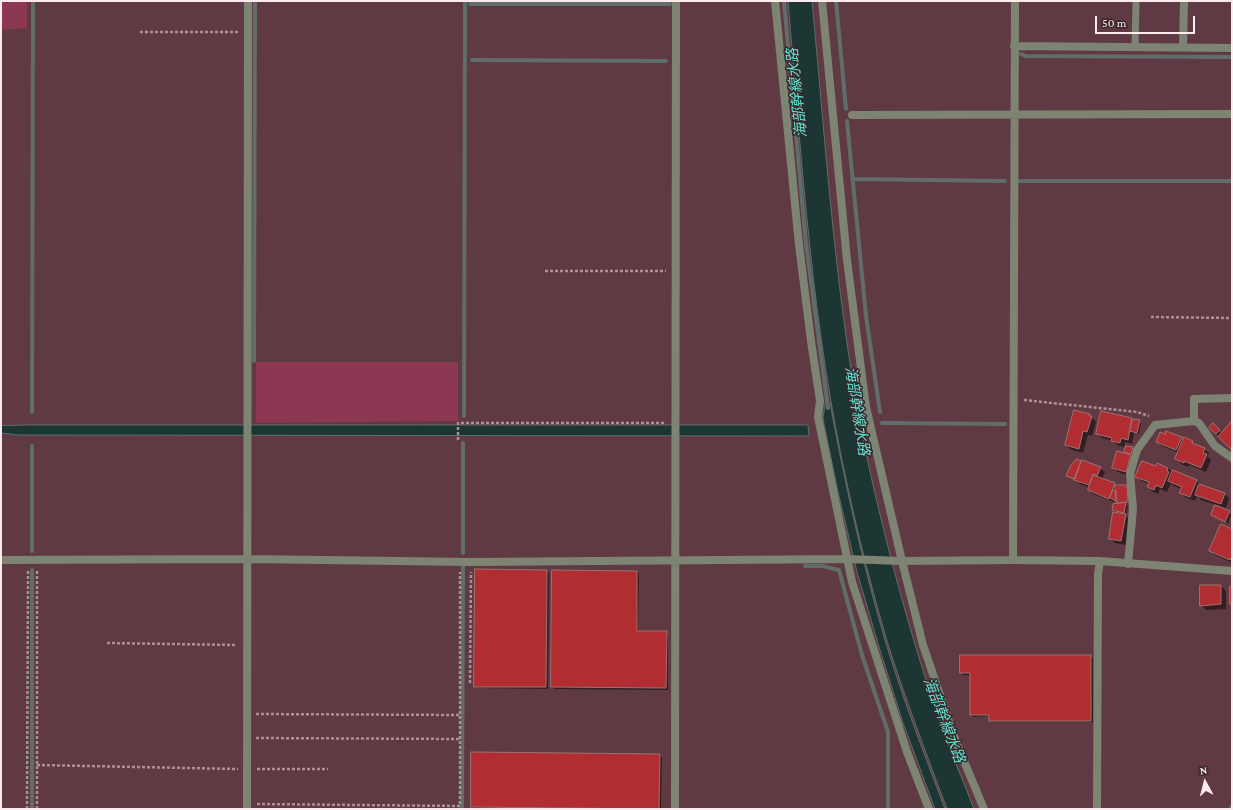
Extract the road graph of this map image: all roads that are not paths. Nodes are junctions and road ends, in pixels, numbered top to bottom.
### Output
1 (248, 1) edge
2 (676, 1) edge
3 (776, 1) edge
4 (822, 1) edge
5 (1015, 1) edge
6 (1136, 1) edge
7 (1184, 1) edge
8 (1014, 46) junction
9 (1135, 47) junction
10 (1183, 47) junction
11 (1232, 48) edge
12 (852, 114) dead end
13 (1014, 114) junction
14 (1232, 114) edge
15 (1232, 398) edge
16 (1194, 421) junction
17 (1232, 458) edge
18 (247, 559) junction
19 (848, 559) junction
20 (1, 560) edge
21 (674, 560) junction
22 (1013, 560) junction
23 (902, 561) junction
24 (1100, 561) junction
25 (1128, 564) junction
26 (1232, 570) edge
27 (247, 806) edge
28 (675, 809) edge
29 (929, 809) edge
30 (984, 809) edge
31 (1097, 809) edge

1 - 18 street
2 - 21 street
3 - 19 street
4 - 23 street
5 - 8 street
6 - 9 lane
7 - 10 street
8 - 9 street
8 - 13 street
9 - 10 street
10 - 11 street
12 - 13 street
13 - 14 street
13 - 22 street
15 - 16 street
16 - 17 street
16 - 25 street
18 - 20 street
18 - 21 street
18 - 27 street
19 - 21 street
19 - 23 street
19 - 29 street
21 - 28 street
22 - 23 street
22 - 24 street
23 - 30 street
24 - 25 street
24 - 31 street
25 - 26 street

